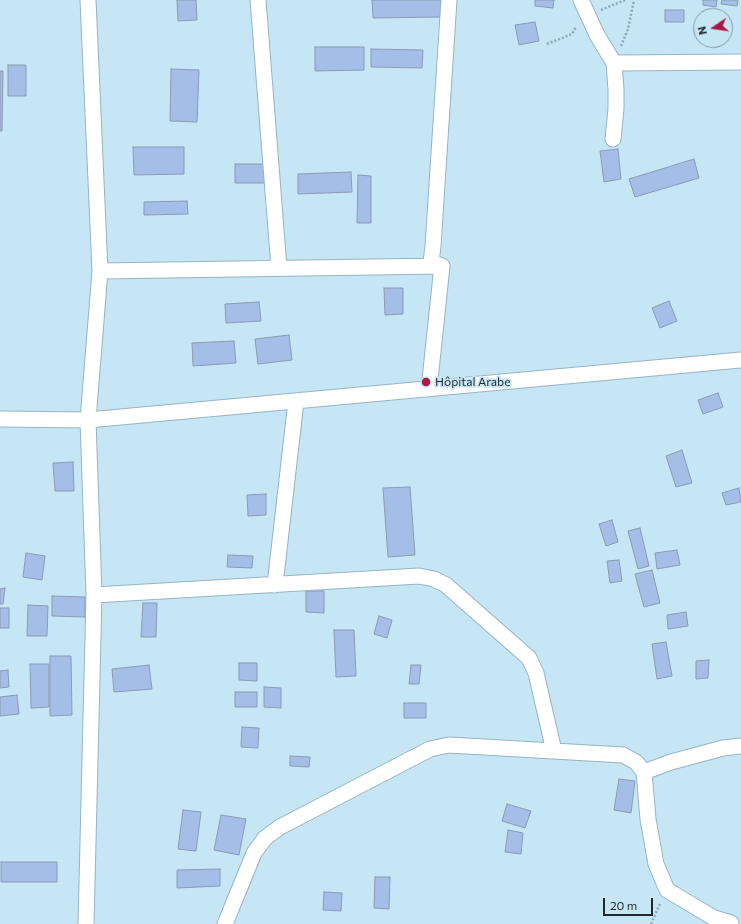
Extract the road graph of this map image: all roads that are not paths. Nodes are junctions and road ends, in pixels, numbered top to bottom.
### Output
1 (88, 0) edge
2 (258, 0) edge
3 (449, 0) edge
4 (581, 0) edge
5 (741, 62) edge
6 (614, 63) junction
7 (613, 139) dead end
8 (442, 266) junction
9 (279, 268) junction
10 (100, 271) junction
11 (741, 360) edge
12 (429, 389) junction
13 (296, 401) junction
14 (0, 419) edge
15 (88, 420) junction
16 (275, 585) junction
17 (94, 595) junction
18 (741, 746) edge
19 (554, 751) junction
20 (644, 772) junction
21 (732, 923) edge
22 (86, 924) edge
23 (226, 924) edge

1 - 10 street
2 - 9 street
3 - 8 street
4 - 6 street
5 - 6 street
6 - 7 street
8 - 9 street
8 - 12 street
9 - 10 street
10 - 15 street
11 - 12 street
12 - 13 street
13 - 15 street
13 - 16 street
14 - 15 street
15 - 17 street
16 - 17 street
16 - 19 street
17 - 22 street
18 - 20 street
19 - 20 street
19 - 23 street
20 - 21 street

